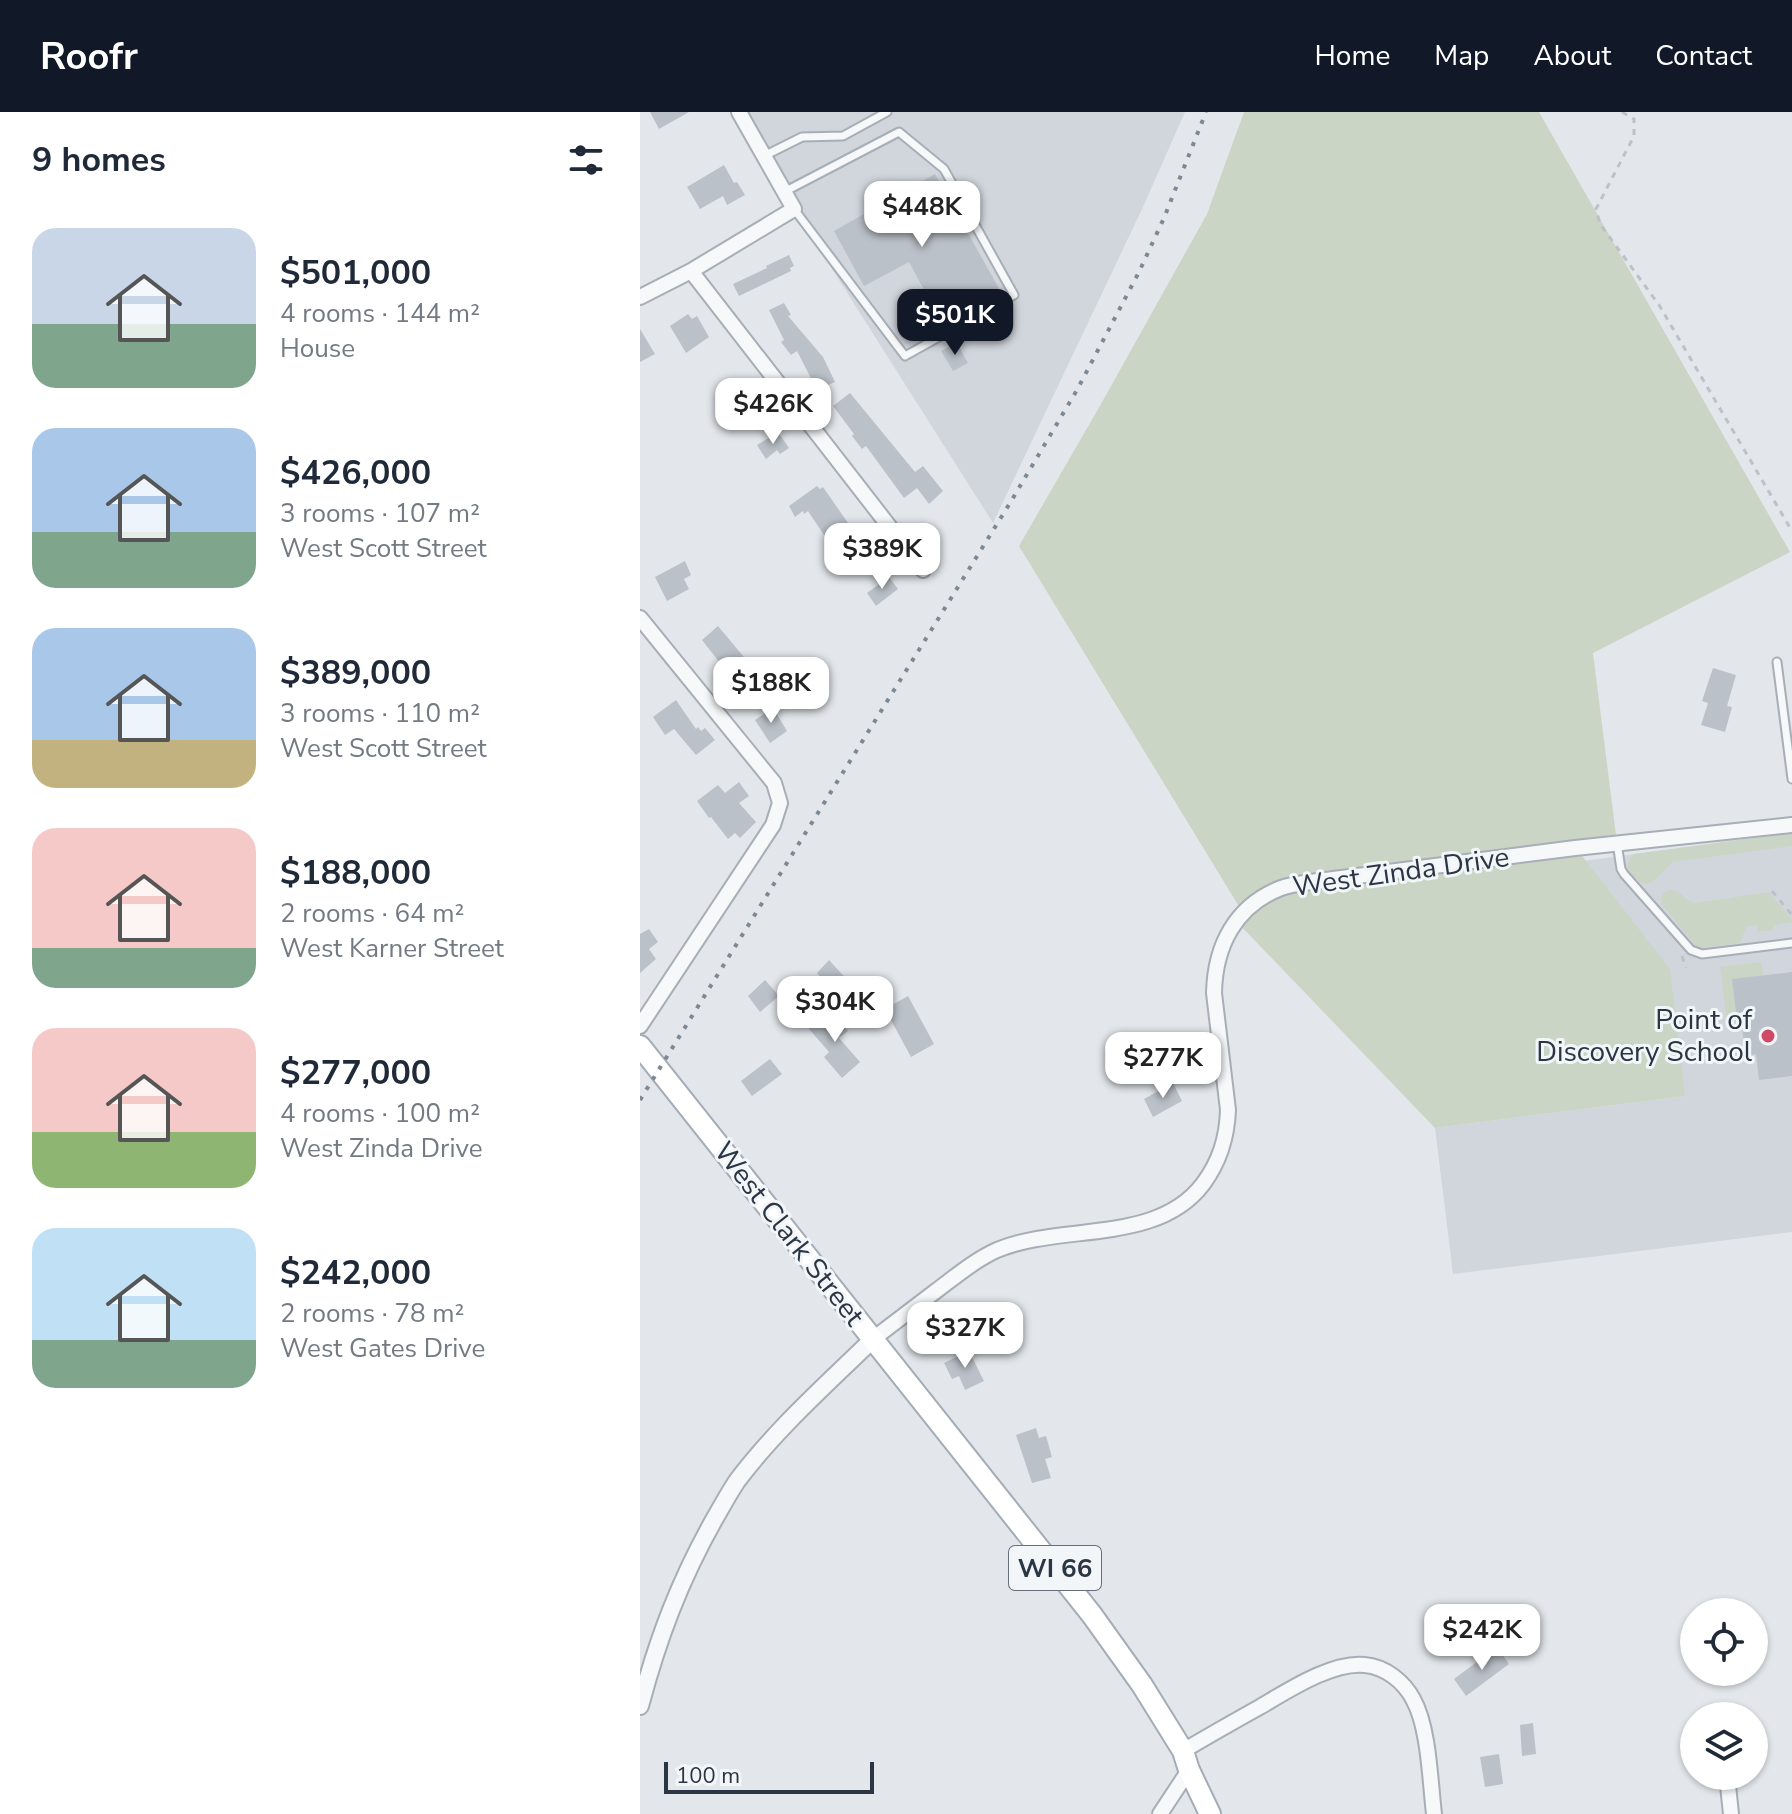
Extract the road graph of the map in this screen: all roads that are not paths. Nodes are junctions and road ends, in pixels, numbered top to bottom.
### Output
1 (739, 112) edge
2 (887, 112) edge
3 (764, 156) junction
4 (784, 192) junction
5 (794, 209) junction
6 (691, 271) junction
7 (640, 297) edge
8 (923, 570) dead end
9 (640, 618) edge
10 (1777, 662) dead end
11 (1792, 779) edge
12 (1792, 825) edge
13 (1617, 843) junction
14 (1792, 943) edge
15 (640, 1026) edge
16 (640, 1046) edge
17 (873, 1339) junction
18 (640, 1706) edge
19 (1186, 1760) junction
20 (1728, 1790) edge
21 (1160, 1814) edge
22 (1210, 1814) edge
23 (1434, 1814) edge
24 (1731, 1814) edge

1 - 3 street
2 - 3 lane
3 - 4 street
4 - 5 street
4 - 5 lane
5 - 6 street
6 - 7 street
6 - 8 street
9 - 15 street
10 - 11 lane
12 - 13 street, West Zinda Drive
13 - 14 lane
13 - 17 street, West Zinda Drive
16 - 17 main road, West Clark Street / WI 66
17 - 18 street
17 - 19 main road, West Clark Street / WI 66
19 - 21 street
19 - 22 main road, West Clark Street / WI 66
19 - 23 street
20 - 24 street

